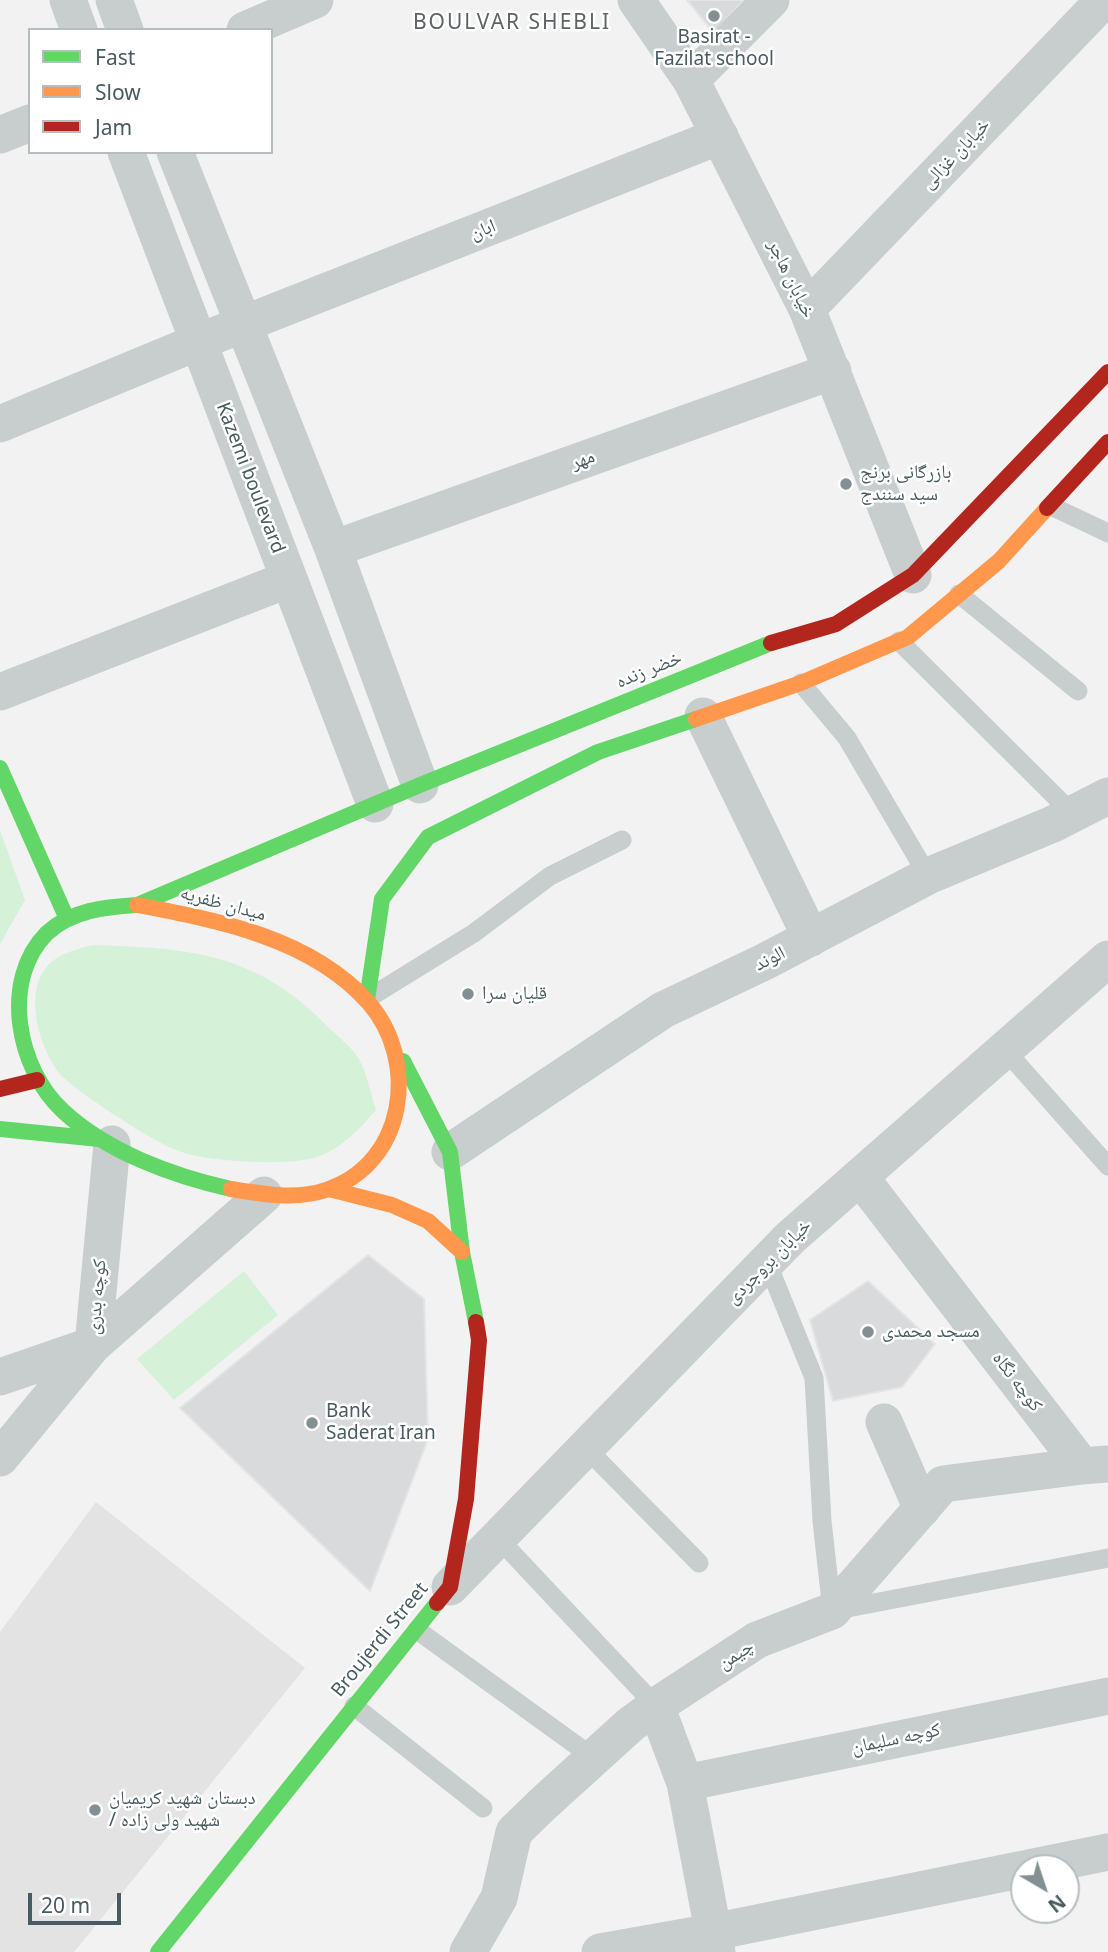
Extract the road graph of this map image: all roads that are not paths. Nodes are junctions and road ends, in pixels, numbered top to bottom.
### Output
1 (68, 0) edge
2 (114, 0) edge
3 (314, 0) edge
4 (636, 0) edge
5 (771, 0) edge
6 (1104, 0) edge
7 (78, 28) edge
8 (124, 28) edge
9 (250, 28) edge
10 (691, 80) junction
11 (28, 124) edge
12 (0, 135) edge
13 (720, 136) junction
14 (127, 154) edge
15 (176, 154) edge
16 (807, 309) junction
17 (246, 325) junction
18 (198, 342) junction
19 (833, 371) junction
20 (1108, 372) edge
21 (0, 424) edge
22 (1108, 442) edge
23 (1051, 506) junction
24 (1108, 533) edge
25 (333, 549) junction
26 (913, 575) junction
27 (289, 579) junction
28 (959, 594) junction
29 (899, 640) junction
30 (801, 683) junction
31 (1078, 691) dead end
32 (0, 692) edge
33 (703, 716) junction
34 (0, 768) edge
35 (420, 785) junction
36 (1108, 796) edge
37 (375, 804) junction
38 (1073, 814) junction
39 (622, 840) dead end
40 (928, 876) junction
41 (137, 905) junction
42 (67, 919) junction
43 (811, 938) junction
44 (1108, 959) edge
45 (367, 1000) junction
46 (396, 1048) junction
47 (1006, 1051) junction
48 (37, 1080) junction
49 (0, 1089) edge
50 (0, 1129) edge
51 (108, 1142) junction
52 (450, 1152) junction
53 (1108, 1166) edge
54 (860, 1177) junction
55 (330, 1189) junction
56 (264, 1195) junction
57 (462, 1252) junction
58 (767, 1262) junction
59 (93, 1345) junction
60 (0, 1377) edge
61 (884, 1422) dead end
62 (587, 1449) junction
63 (0, 1458) edge
64 (1095, 1465) edge
65 (922, 1509) junction
66 (497, 1537) junction
67 (1108, 1558) edge
68 (699, 1563) dead end
69 (450, 1587) junction
70 (832, 1611) junction
71 (417, 1630) junction
72 (1108, 1696) edge
73 (354, 1706) junction
74 (656, 1706) junction
75 (594, 1758) junction
76 (685, 1783) junction
77 (483, 1808) dead end
78 (1108, 1852) edge
79 (1080, 1857) edge
80 (1010, 1872) edge
81 (715, 1942) edge
82 (158, 1952) edge
83 (468, 1952) edge
84 (600, 1952) edge

1 - 7 street
2 - 8 street
3 - 9 street
4 - 10 street, خیابان هاجر
5 - 10 street
6 - 16 street, خیابان غزالی
10 - 13 street, خیابان هاجر
11 - 12 street
13 - 16 street, خیابان هاجر
13 - 17 street, ابان
14 - 18 street, Kazemi boulevard
15 - 17 street
16 - 19 street, خیابان هاجر
17 - 18 street, ابان
17 - 25 street
18 - 21 street, ابان
18 - 27 street, Kazemi boulevard
19 - 25 street, مهر
19 - 26 street, خیابان هاجر
20 - 26 street, خضر زنده
22 - 23 street
23 - 24 lane
23 - 28 street
25 - 35 street
26 - 35 street, خضر زنده
27 - 32 street
27 - 37 street, Kazemi boulevard
28 - 29 street
28 - 31 lane
29 - 30 street
29 - 38 lane
30 - 33 street
30 - 40 lane
33 - 43 street
33 - 45 street
34 - 42 street
35 - 37 street, خضر زنده
36 - 38 street, الوند
37 - 41 street, خضر زنده
38 - 40 street, الوند
39 - 45 lane
40 - 43 street, الوند
41 - 42 street, میدان ظفریه
41 - 45 street, میدان ظفریه
42 - 48 street, میدان ظفریه
43 - 52 street, الوند
44 - 47 street, خیابان بروجردی
45 - 46 street, میدان ظفریه
46 - 52 street
46 - 55 street, میدان ظفریه
47 - 53 lane
47 - 54 street, خیابان بروجردی
48 - 49 street
48 - 51 street, میدان ظفریه
50 - 51 street
51 - 56 street, میدان ظفریه
51 - 59 street, کوچه بدری
52 - 57 street, Broujerdi Street
54 - 58 street, خیابان بروجردی
54 - 64 street, کوچه نگاه
55 - 56 street, میدان ظفریه
55 - 57 street
56 - 59 street
57 - 69 street, Broujerdi Street
58 - 62 street, خیابان بروجردی
58 - 70 lane
59 - 60 street
59 - 63 street, کوچه بدری
61 - 65 street
62 - 66 street, خیابان بروجردی
62 - 68 lane
64 - 65 street, چیمن
65 - 70 street, چیمن
66 - 69 street, خیابان بروجردی
66 - 74 lane
67 - 70 lane
69 - 71 street, Broujerdi Street
70 - 74 street, چیمن
71 - 73 street, Broujerdi Street
71 - 75 lane
72 - 76 street, کوچه سلیمان
73 - 77 lane
73 - 82 street, Broujerdi Street
74 - 75 street, چیمن
74 - 76 street
75 - 83 street, چیمن
76 - 81 street
78 - 79 street
80 - 81 street
81 - 84 street

